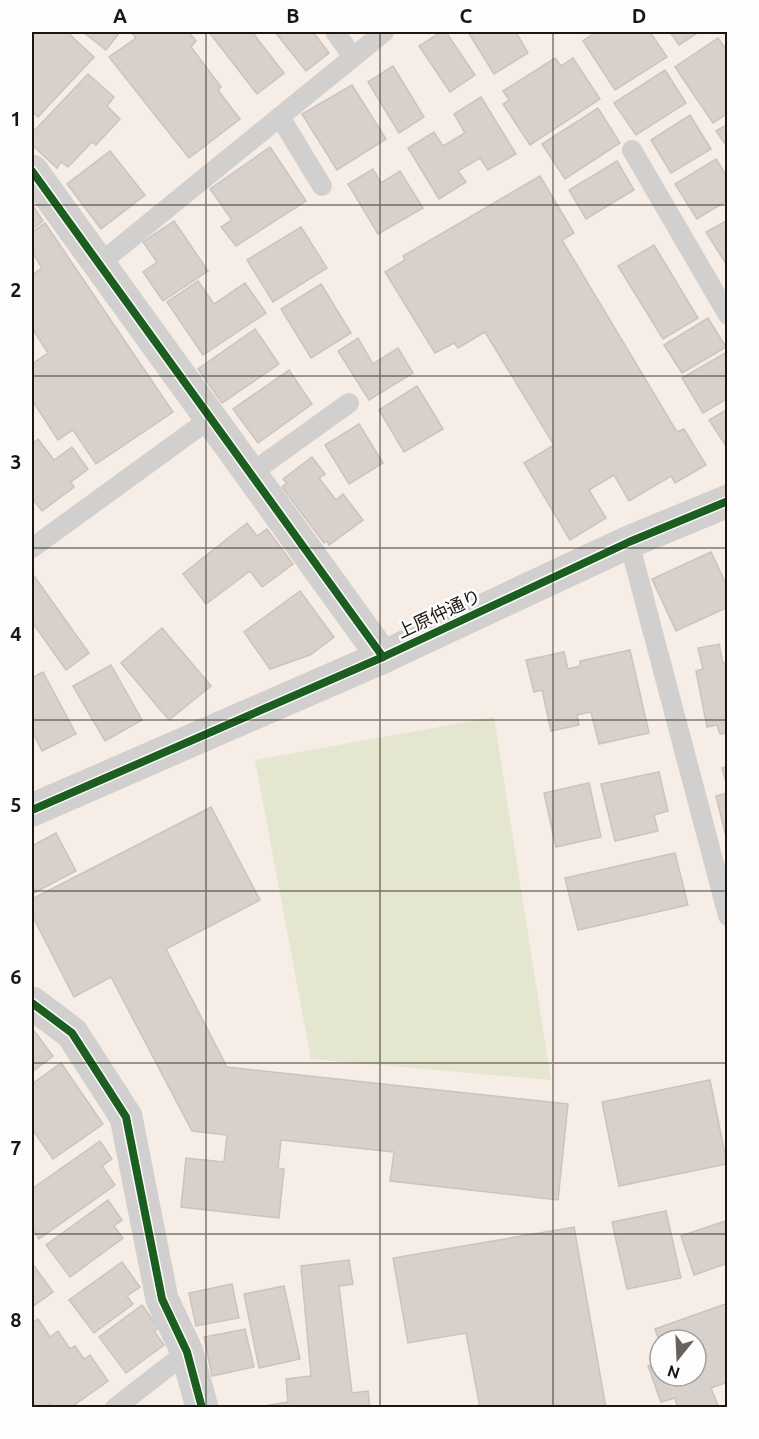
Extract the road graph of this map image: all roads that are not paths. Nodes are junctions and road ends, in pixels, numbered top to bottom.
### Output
1 (335, 32) edge
2 (384, 32) edge
3 (353, 57) junction
4 (280, 117) junction
5 (632, 150) dead end
6 (32, 171) edge
7 (322, 186) dead end
8 (99, 264) junction
9 (728, 315) edge
10 (349, 403) dead end
11 (211, 418) junction
12 (250, 474) junction
13 (728, 501) edge
14 (629, 542) junction
15 (32, 548) edge
16 (383, 657) junction
17 (32, 810) edge
18 (728, 916) edge
19 (32, 1003) edge
20 (187, 1352) junction
21 (115, 1407) edge
22 (202, 1407) edge

1 - 3 lane
2 - 3 lane
3 - 4 lane
4 - 7 lane
4 - 8 lane
5 - 9 lane
6 - 8 street
8 - 11 street
10 - 12 lane
11 - 12 street
11 - 15 lane
12 - 16 street
13 - 14 street, 上原仲通り
14 - 16 street, 上原仲通り
14 - 18 lane
16 - 17 street, 上原仲通り
19 - 20 street
20 - 21 lane
20 - 22 street

